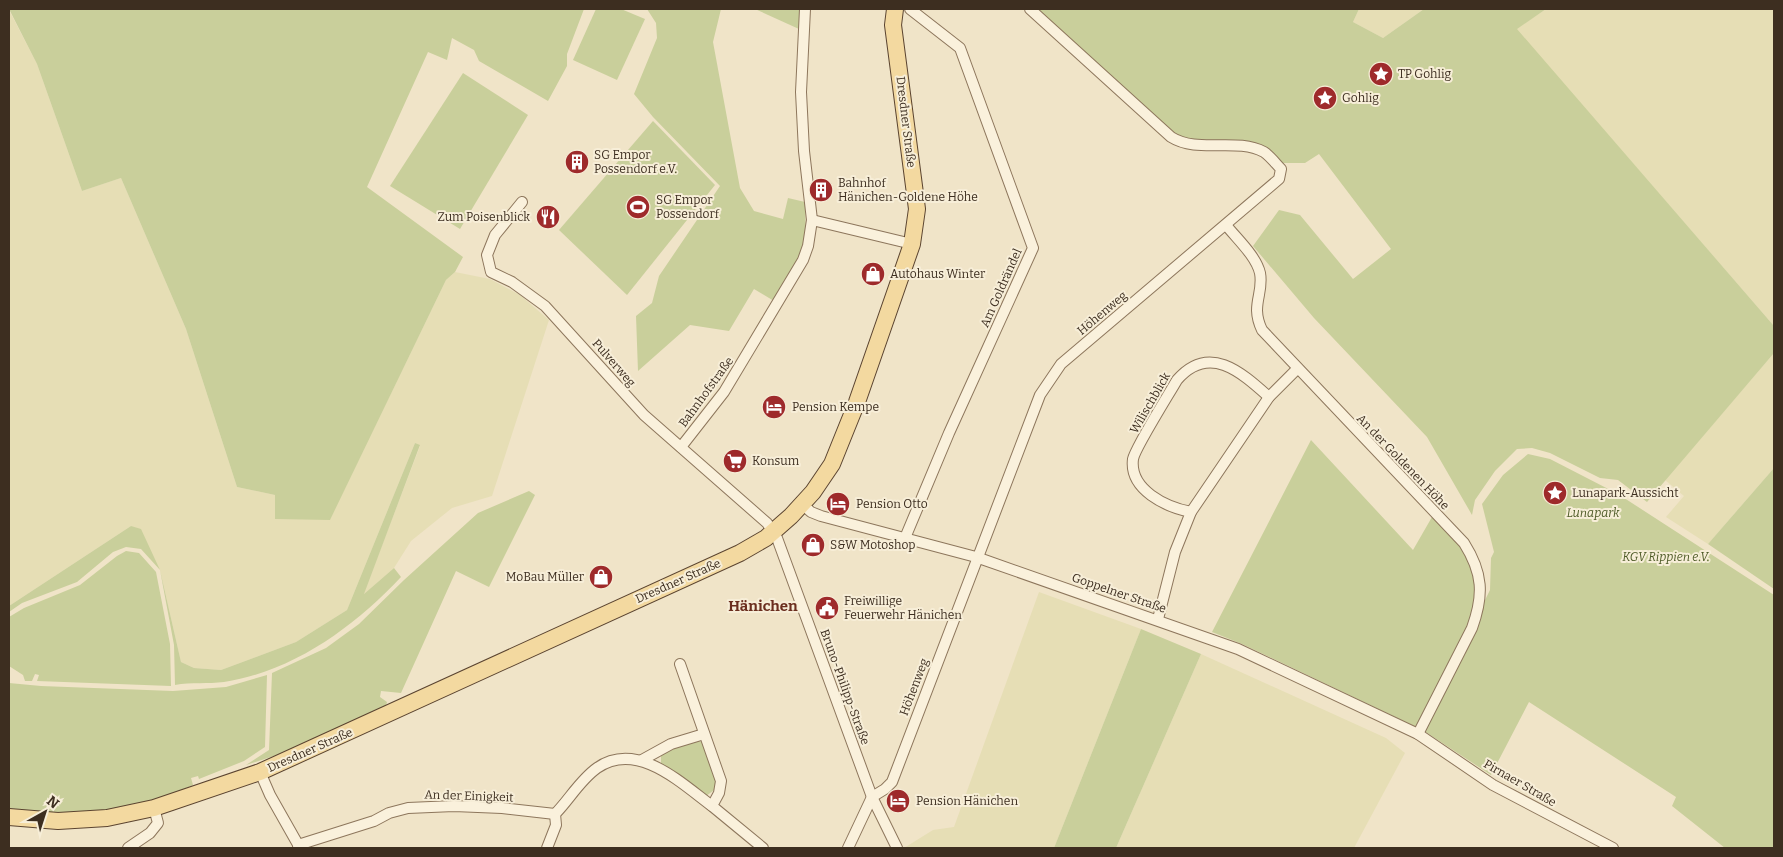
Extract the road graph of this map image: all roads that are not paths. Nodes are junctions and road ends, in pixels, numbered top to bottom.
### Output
1 (805, 9) edge
2 (895, 9) edge
3 (910, 9) edge
4 (1030, 9) edge
5 (522, 202) dead end
6 (812, 220) junction
7 (1226, 226) junction
8 (912, 244) junction
9 (1297, 369) junction
10 (1269, 397) junction
11 (681, 447) junction
12 (802, 504) junction
13 (1191, 512) junction
14 (773, 532) junction
15 (905, 538) junction
16 (976, 557) junction
17 (1158, 619) junction
18 (680, 664) dead end
19 (704, 734) junction
20 (1418, 734) junction
21 (642, 760) junction
22 (260, 772) junction
23 (872, 797) junction
24 (712, 806) junction
25 (154, 808) junction
26 (555, 814) junction
27 (9, 817) edge
28 (299, 847) edge
29 (128, 848) edge
30 (547, 848) edge
31 (763, 848) edge
32 (848, 848) edge
33 (897, 848) edge
34 (1613, 848) edge

1 - 6 street, Bahnhofstraße
2 - 8 main road, Dresdner Straße
3 - 15 street, Am Goldrändel
4 - 7 street, Höhenweg
5 - 11 street, Pulverweg
6 - 8 street
6 - 11 street, Bahnhofstraße
7 - 9 street, An der Goldenen Höhe
7 - 16 street, Höhenweg
8 - 12 main road, Dresdner Straße
9 - 10 street
9 - 20 street, An der Goldenen Höhe
10 - 13 street
10 - 13 street, Wilischblick
11 - 14 street, Pulverweg
12 - 14 main road, Dresdner Straße
12 - 15 street, Goppelner Straße
13 - 17 street
14 - 22 main road, Dresdner Straße
14 - 23 street, Bruno-Philipp-Straße
15 - 16 street, Goppelner Straße
16 - 17 street, Goppelner Straße
16 - 23 street, Höhenweg
17 - 20 street, Goppelner Straße
18 - 19 street
19 - 21 street
19 - 24 street
20 - 34 street, Pirnaer Straße
21 - 24 street
21 - 26 street
22 - 25 main road, Dresdner Straße
22 - 28 street
23 - 32 street
23 - 33 street, Bruno-Philipp-Straße
24 - 31 street
25 - 27 main road, Dresdner Straße
25 - 29 street
26 - 28 street, An der Einigkeit
26 - 30 street

